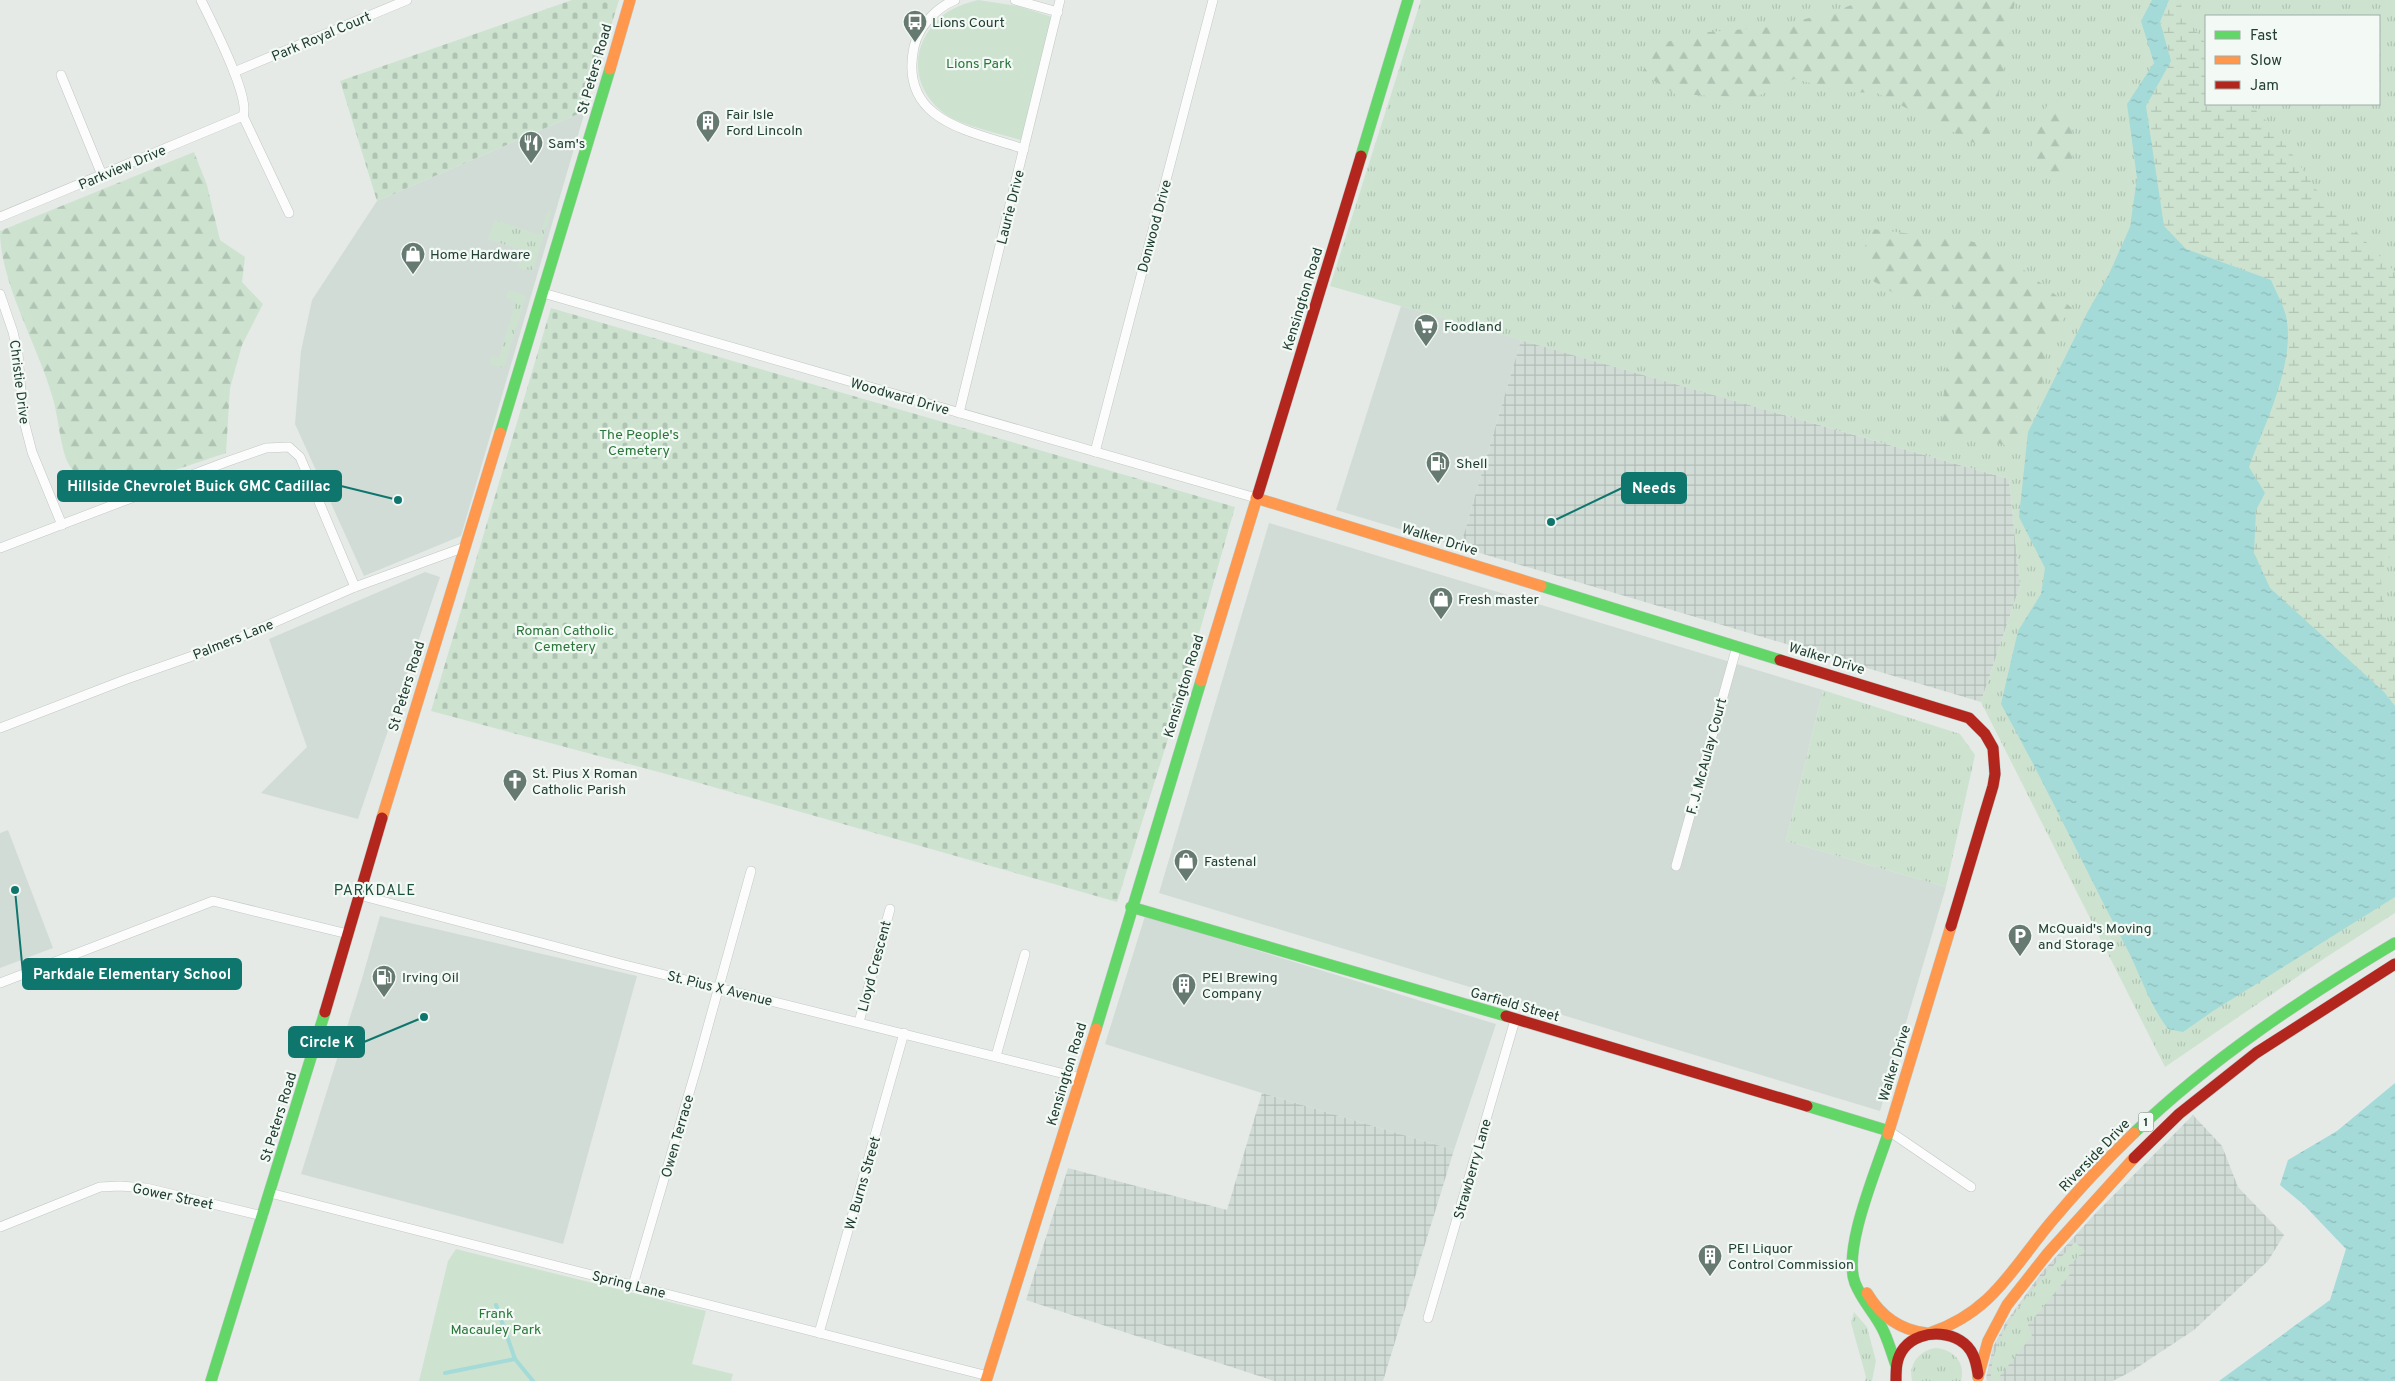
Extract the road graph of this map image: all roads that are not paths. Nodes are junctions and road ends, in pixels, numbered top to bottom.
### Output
1 (201, 0) edge
2 (407, 0) edge
3 (630, 0) edge
4 (956, 0) edge
5 (1015, 0) edge
6 (1060, 0) edge
7 (1213, 0) edge
8 (1408, 0) edge
9 (1058, 12) junction
10 (234, 72) junction
11 (61, 76) dead end
12 (243, 116) junction
13 (1024, 149) junction
14 (102, 175) junction
15 (289, 213) dead end
16 (0, 217) edge
17 (543, 293) junction
18 (0, 294) edge
19 (959, 413) junction
20 (1095, 452) junction
21 (1256, 498) junction
22 (62, 525) junction
23 (465, 547) junction
24 (0, 548) edge
25 (355, 587) junction
26 (1737, 646) junction
27 (0, 728) edge
28 (1676, 866) dead end
29 (751, 871) dead end
30 (359, 895) junction
31 (1131, 907) junction
32 (890, 909) dead end
33 (348, 934) junction
34 (2395, 943) edge
35 (1025, 954) dead end
36 (2395, 964) edge
37 (0, 983) edge
38 (720, 987) junction
39 (1515, 1020) junction
40 (859, 1022) junction
41 (904, 1033) junction
42 (996, 1056) junction
43 (1081, 1078) junction
44 (1889, 1132) junction
45 (1970, 1186) dead end
46 (270, 1193) junction
47 (263, 1216) junction
48 (1860, 1220) junction
49 (0, 1227) edge
50 (633, 1285) junction
51 (1428, 1318) dead end
52 (819, 1333) junction
53 (1930, 1333) junction
54 (1896, 1365) junction
55 (987, 1379) edge
56 (1977, 1379) edge
57 (211, 1381) edge
58 (1891, 1381) edge
59 (1896, 1381) edge

1 - 10 street
2 - 10 street, Park Royal Court
3 - 17 main road, St Peters Road
4 - 13 street
5 - 9 street
6 - 9 street, Laurie Drive
7 - 20 street, Donwood Drive
8 - 21 main road, Kensington Road
9 - 13 street, Laurie Drive
10 - 12 street
11 - 14 street
12 - 14 street, Parkview Drive
12 - 15 street
13 - 19 street, Laurie Drive
14 - 16 street, Parkview Drive
17 - 19 street, Woodward Drive
17 - 23 main road, St Peters Road
18 - 22 street, Christie Drive
19 - 20 street, Woodward Drive
20 - 21 street, Woodward Drive
21 - 26 main road, Walker Drive
21 - 31 main road, Kensington Road
22 - 24 street
22 - 25 street
23 - 25 street, Palmers Lane
23 - 30 main road, St Peters Road
25 - 27 street, Palmers Lane
26 - 28 street, F. J. McAulay Court
26 - 44 main road, Walker Drive
29 - 38 street, Owen Terrace
30 - 33 main road, St Peters Road
30 - 38 street, St. Pius X Avenue
31 - 39 main road, Garfield Street
31 - 43 main road, Kensington Road
32 - 40 street, Lloyd Crescent
33 - 37 street
33 - 46 main road, St Peters Road
34 - 53 main road, Riverside Drive / 1
35 - 42 street
36 - 56 main road, 1
38 - 40 street, St. Pius X Avenue
38 - 50 street, Owen Terrace
39 - 44 main road, Garfield Street
39 - 51 street, Strawberry Lane
40 - 41 street, St. Pius X Avenue
41 - 42 street, St. Pius X Avenue
41 - 52 street, W. Burns Street
42 - 43 street, St. Pius X Avenue
43 - 55 main road, Kensington Road
44 - 45 street, Garfield Street
44 - 48 main road
46 - 47 main road, St Peters Road
46 - 50 street, Spring Lane
47 - 49 street, Gower Street
47 - 57 main road, St Peters Road
48 - 53 main road
48 - 54 main road
50 - 52 street, Spring Lane
52 - 55 street, Spring Lane
53 - 54 main road
53 - 56 main road
54 - 58 main road
54 - 59 main road

